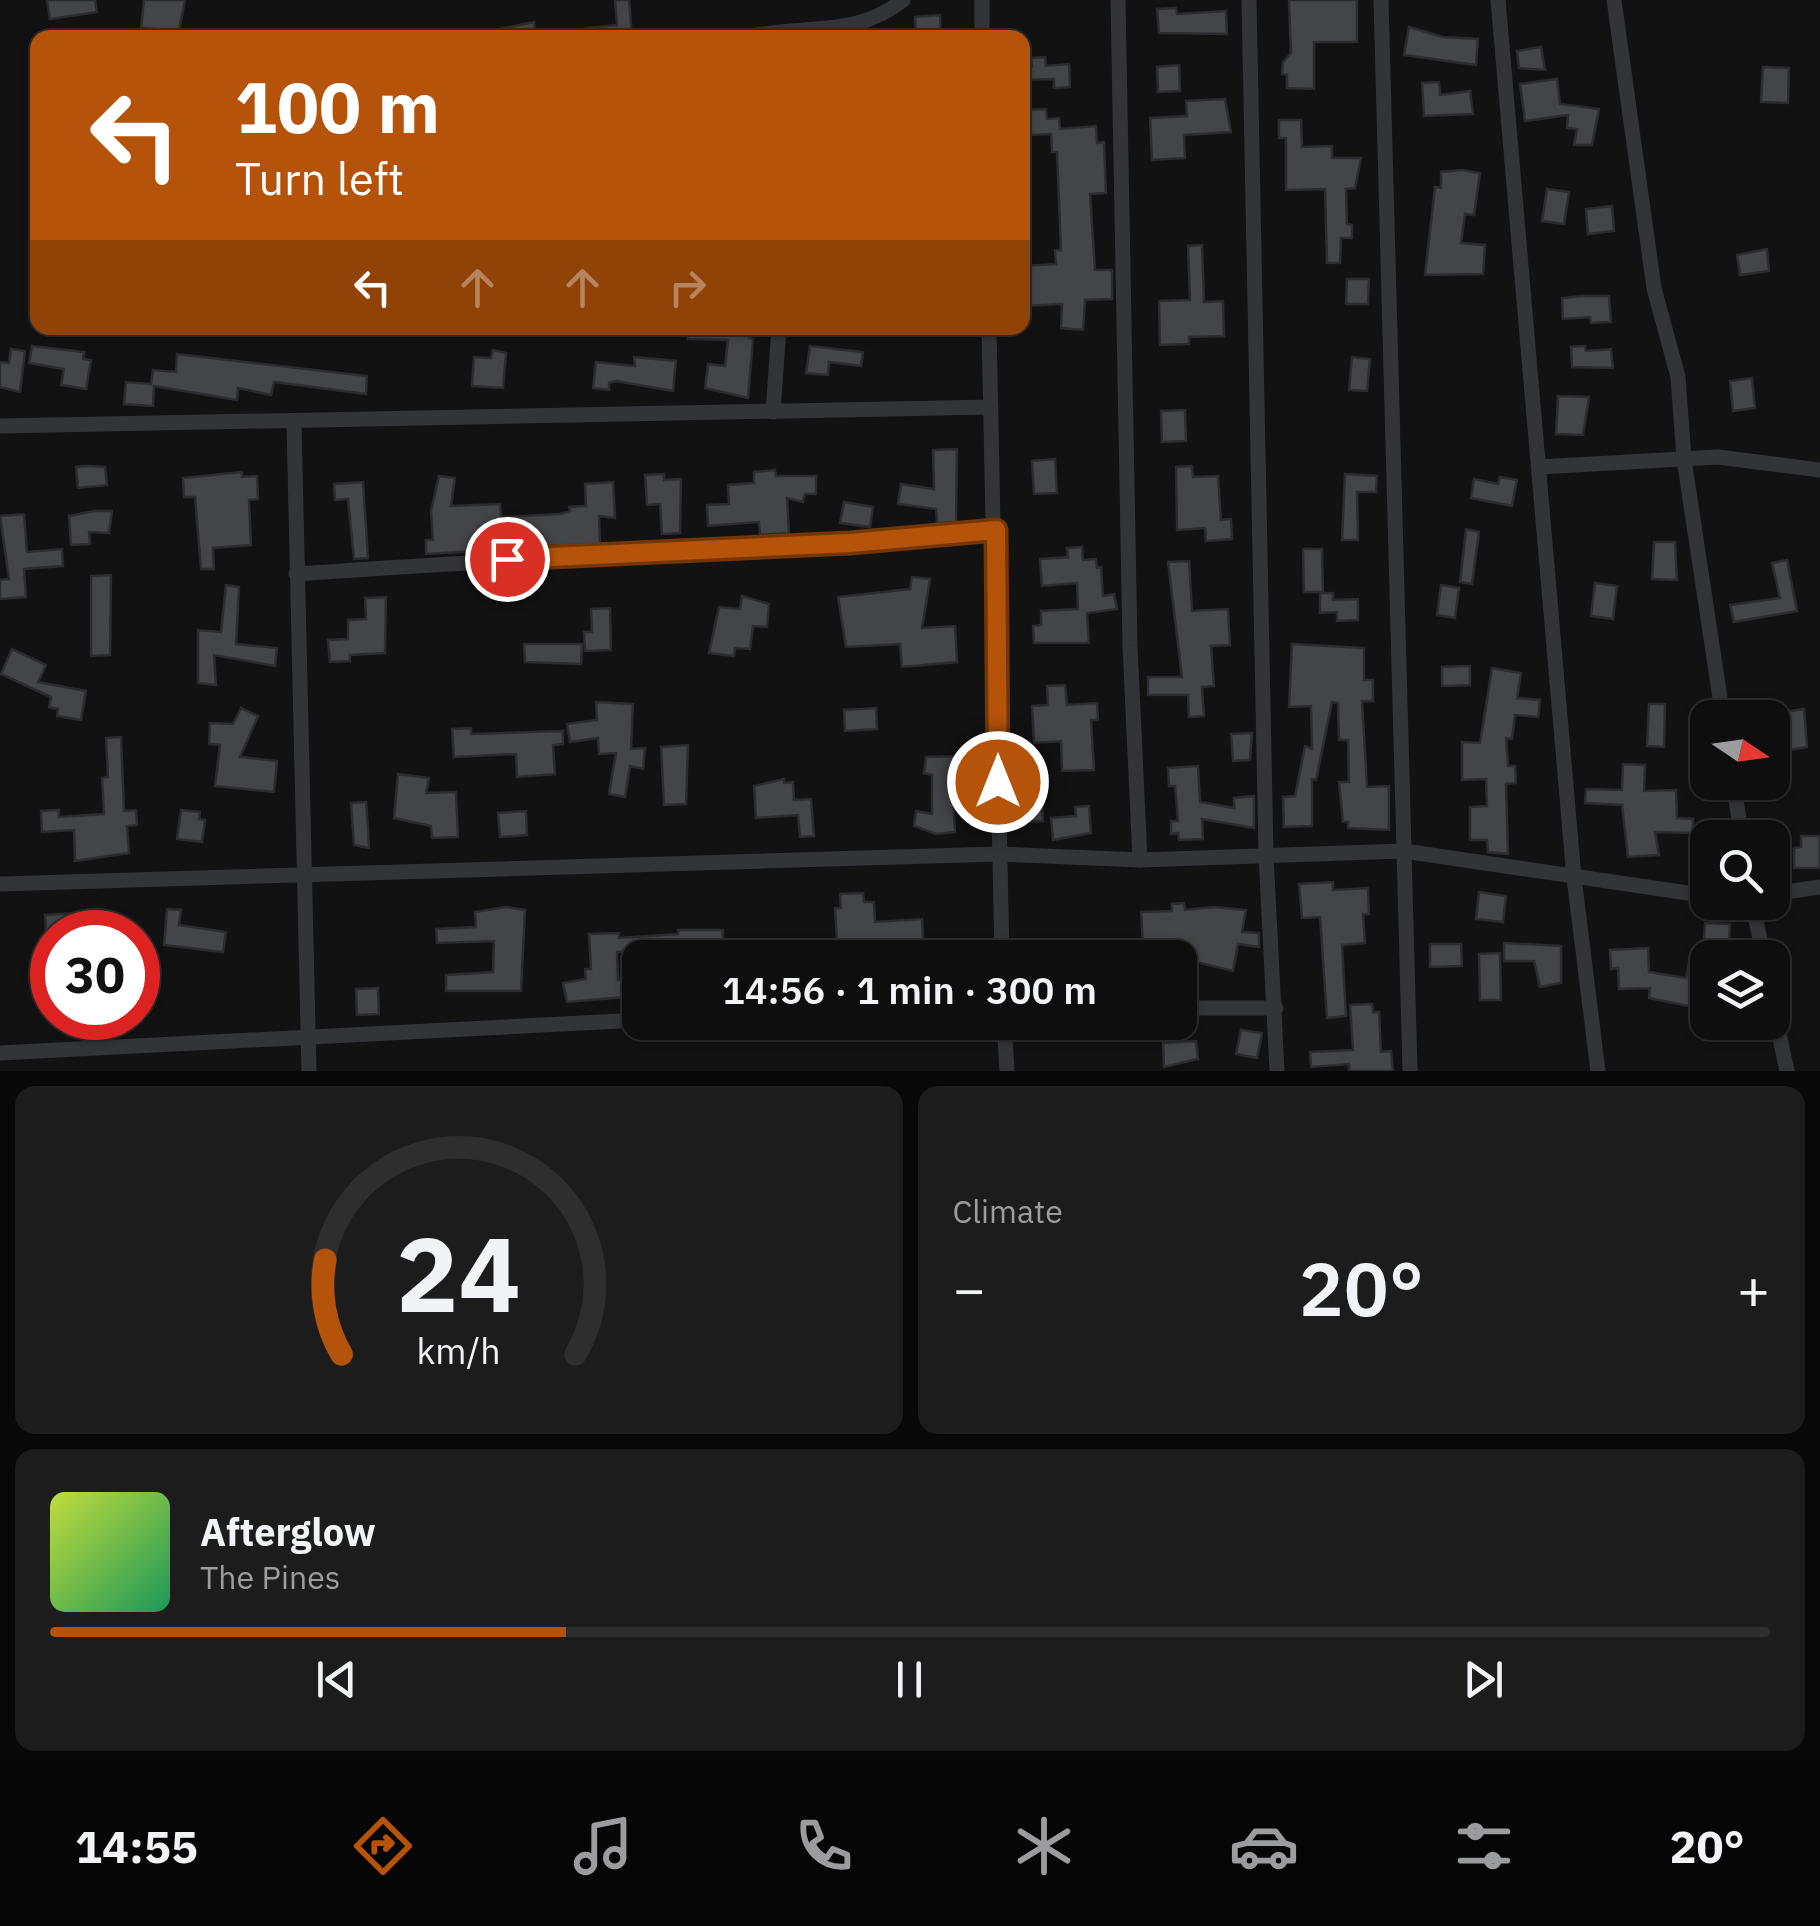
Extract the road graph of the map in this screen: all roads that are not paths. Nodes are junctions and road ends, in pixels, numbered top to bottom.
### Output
1 (903, 0) edge
2 (982, 0) edge
3 (1118, 0) edge
4 (1249, 0) edge
5 (1381, 0) edge
6 (1498, 0) edge
7 (1614, 0) edge
8 (828, 30) edge
9 (982, 30) edge
10 (778, 335) edge
11 (988, 335) edge
12 (992, 407) junction
13 (773, 412) junction
14 (294, 424) junction
15 (0, 426) edge
16 (1684, 459) junction
17 (1538, 467) junction
18 (1820, 470) edge
19 (996, 530) junction
20 (296, 574) junction
21 (1720, 700) edge
22 (1404, 851) junction
23 (998, 854) junction
24 (1266, 855) junction
25 (1140, 860) junction
26 (308, 875) junction
27 (1574, 878) junction
28 (0, 884) edge
29 (1820, 887) edge
30 (1790, 891) edge
31 (1690, 894) edge
32 (1001, 940) edge
33 (1197, 1008) edge
34 (1276, 1008) junction
35 (622, 1021) edge
36 (310, 1036) junction
37 (1005, 1040) edge
38 (1780, 1040) edge
39 (0, 1053) edge
40 (309, 1071) edge
41 (1008, 1071) edge
42 (1277, 1071) edge
43 (1410, 1071) edge
44 (1598, 1071) edge
45 (1787, 1071) edge

1 - 8 street
2 - 9 street
3 - 25 street
4 - 24 street
5 - 22 street
6 - 17 street
7 - 16 street
10 - 13 street
11 - 12 street
12 - 13 street
12 - 19 street
13 - 14 street
14 - 15 street
14 - 20 street
16 - 17 street
16 - 18 street
16 - 21 street
17 - 27 street
19 - 20 street
19 - 23 street
20 - 26 street
22 - 24 street
22 - 27 street
22 - 43 street
23 - 25 street
23 - 26 street
23 - 32 street
24 - 25 street
24 - 34 street
26 - 28 street
26 - 36 street
27 - 31 street
27 - 44 street
29 - 30 street
33 - 34 street
34 - 42 street
35 - 36 street
36 - 39 street
36 - 40 street
37 - 41 street
38 - 45 street

